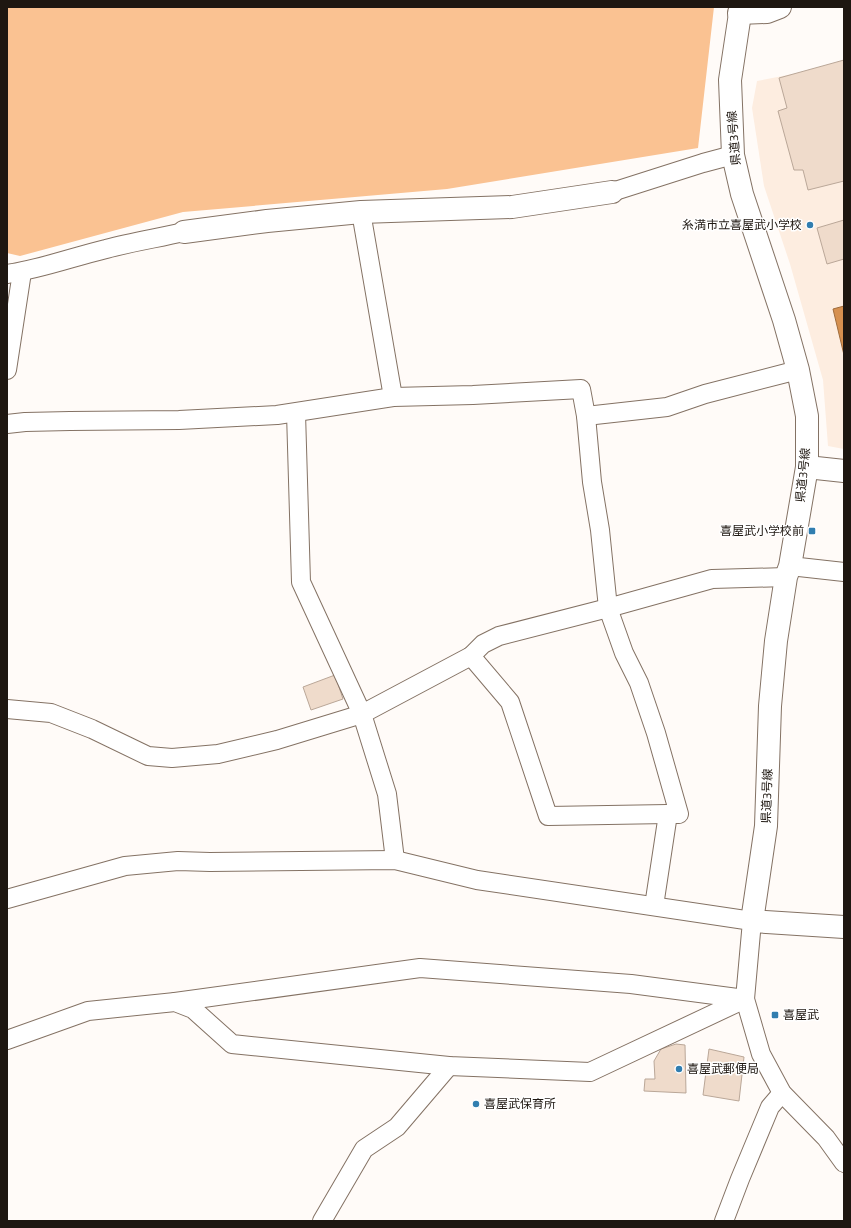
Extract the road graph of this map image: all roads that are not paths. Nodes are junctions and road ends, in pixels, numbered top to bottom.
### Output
1 (780, 7) edge
2 (740, 10) edge
3 (733, 155) junction
4 (612, 192) joint
5 (361, 212) junction
6 (184, 232) joint
7 (15, 273) edge
8 (7, 370) edge
9 (798, 370) junction
10 (393, 397) junction
11 (296, 413) junction
12 (586, 416) junction
13 (7, 424) edge
14 (807, 467) junction
15 (844, 471) edge
16 (788, 572) junction
17 (844, 572) edge
18 (608, 608) junction
19 (471, 656) junction
20 (7, 710) edge
21 (362, 714) junction
22 (668, 814) junction
23 (395, 860) junction
24 (7, 899) edge
25 (654, 906) junction
26 (752, 921) junction
27 (844, 928) edge
28 (745, 999) junction
29 (175, 1002) junction
30 (7, 1040) edge
31 (449, 1066) junction
32 (782, 1093) junction
33 (844, 1163) edge
34 (322, 1221) edge
35 (724, 1221) edge

1 - 2 main road, 県道3号線
2 - 3 main road, 県道3号線
3 - 4 street
3 - 9 main road, 県道3号線
4 - 5 main road
5 - 6 main road
5 - 10 street
6 - 7 street
7 - 8 street
9 - 12 street
9 - 14 main road, 県道3号線
10 - 11 street
10 - 12 street
11 - 13 street
11 - 21 street
12 - 18 street
14 - 15 main road
14 - 16 main road, 県道3号線
16 - 17 street
16 - 18 street
16 - 26 main road, 県道3号線
18 - 19 street
18 - 22 street
19 - 21 street
19 - 22 street
20 - 21 street
21 - 23 street
22 - 25 street
23 - 24 street
23 - 25 street
25 - 26 street
26 - 27 main road
26 - 28 street
28 - 29 street
28 - 31 street
28 - 32 street
29 - 30 street
29 - 31 street
31 - 34 street
32 - 33 street
32 - 35 street

